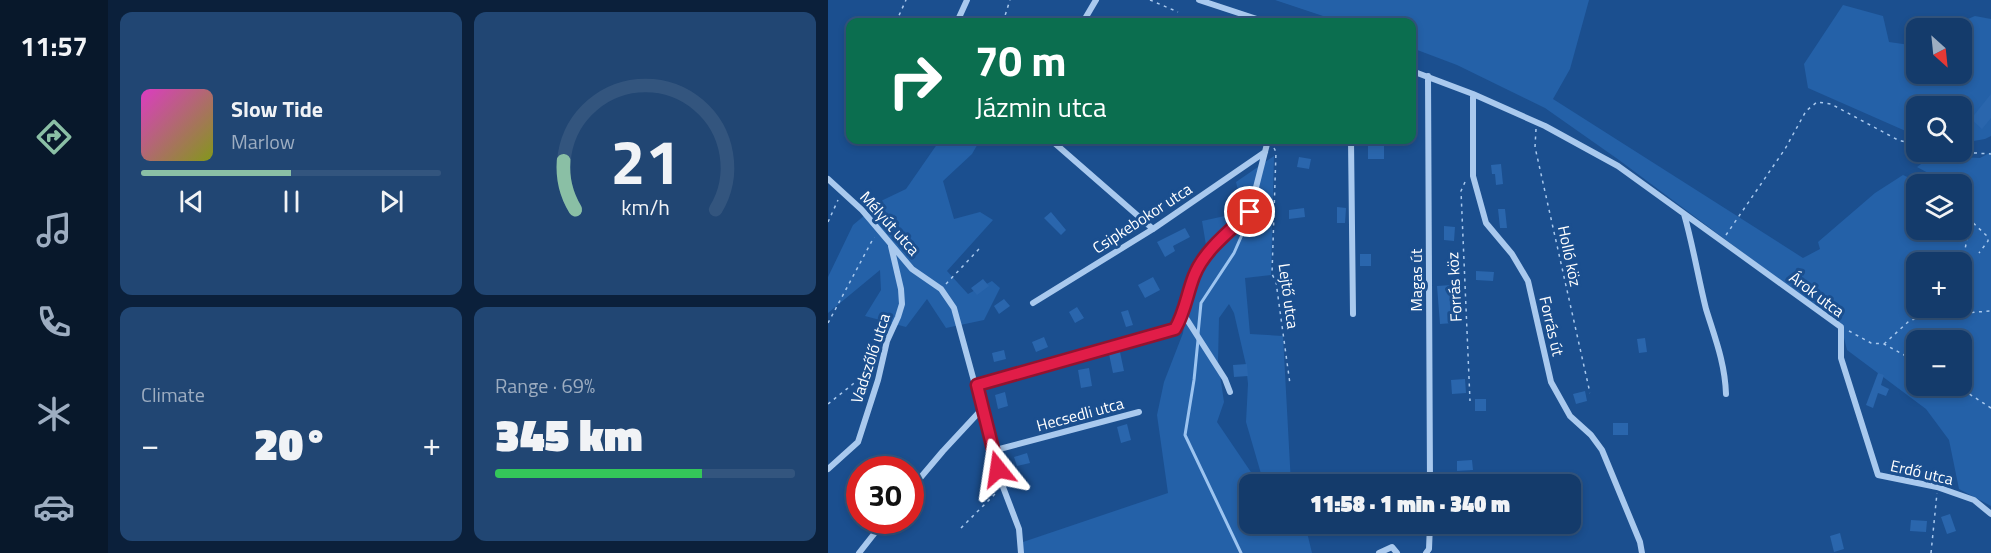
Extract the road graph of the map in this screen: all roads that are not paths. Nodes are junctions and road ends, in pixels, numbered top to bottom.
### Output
1 (967, 0) edge
2 (1095, 0) edge
3 (1199, 0) edge
4 (959, 18) edge
5 (1085, 18) edge
6 (1254, 18) edge
7 (1416, 72) edge
8 (1428, 76) junction
9 (1473, 94) junction
10 (1056, 144) edge
11 (1267, 144) edge
12 (1351, 144) edge
13 (1265, 151) junction
14 (828, 179) edge
15 (1684, 213) junction
16 (1153, 229) junction
17 (890, 242) junction
18 (1033, 303) dead end
19 (1353, 314) dead end
20 (1184, 315) junction
21 (977, 385) junction
22 (1230, 392) dead end
23 (1726, 394) dead end
24 (982, 409) junction
25 (1139, 412) dead end
26 (992, 451) junction
27 (828, 469) edge
28 (924, 473) edge
29 (1430, 474) edge
30 (1878, 475) joint
31 (1991, 514) edge
32 (874, 534) edge
33 (1430, 534) edge
34 (859, 553) edge
35 (1021, 553) edge
36 (1379, 553) edge
37 (1397, 553) edge
38 (1426, 553) edge
39 (1642, 553) edge

1 - 4 street
2 - 5 street
3 - 6 street
7 - 8 street, Árok utca
8 - 9 street, Árok utca
8 - 29 street, Magas út
9 - 15 street, Árok utca
9 - 39 street, Forrás út
10 - 16 street
11 - 13 street
12 - 19 street
13 - 16 street, Csipkebokor utca
13 - 20 street
14 - 17 street, Mélyút utca
15 - 23 street
15 - 30 street, Árok utca
16 - 18 street, Csipkebokor utca
17 - 21 street, Mélyút utca
17 - 27 street, Vadszőlő utca
20 - 21 street
20 - 22 street
21 - 24 street, Mélyút utca
24 - 26 street, Mélyút utca
24 - 28 street
25 - 26 street, Hecsedli utca
26 - 35 street, Mélyút utca
30 - 31 street, Erdő utca
32 - 34 street
33 - 38 street
36 - 37 street

